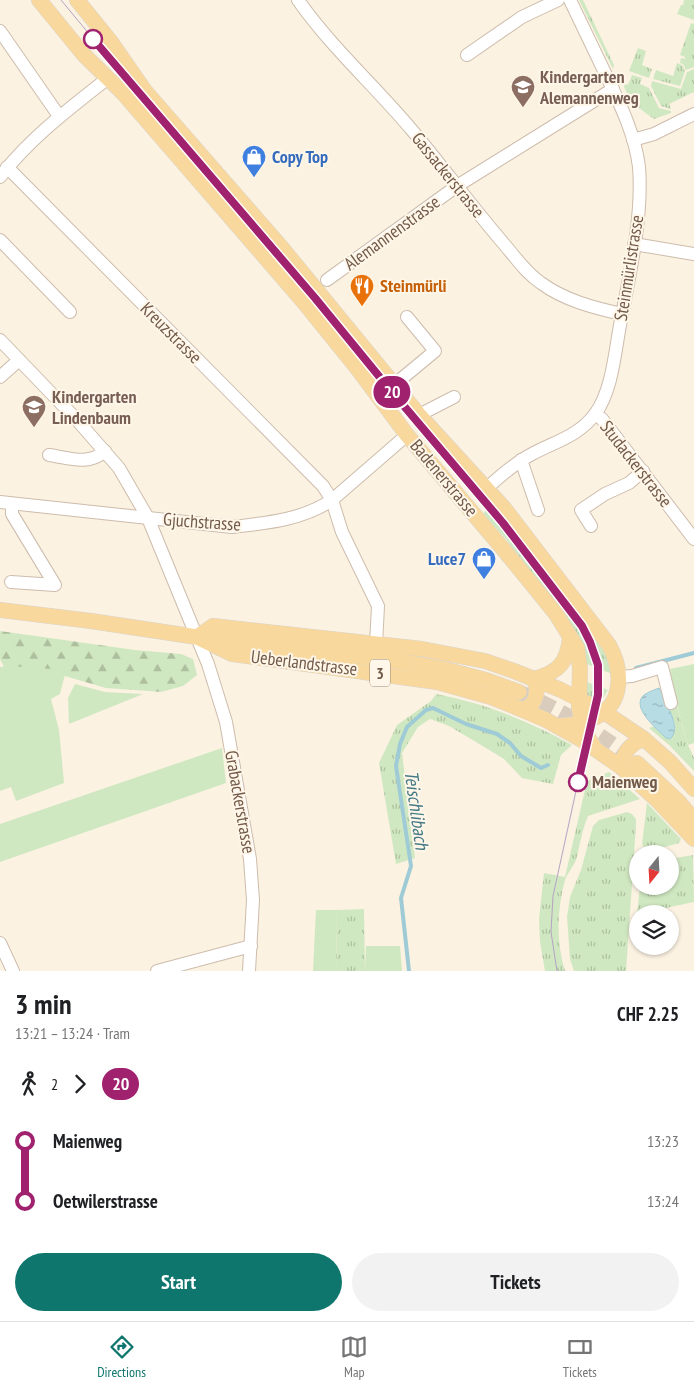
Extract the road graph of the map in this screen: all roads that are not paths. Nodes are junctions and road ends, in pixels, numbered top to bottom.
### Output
1 (39, 0) edge
2 (77, 0) edge
3 (298, 0) edge
4 (558, 0) edge
5 (570, 0) edge
6 (0, 31) edge
7 (120, 56) junction
8 (468, 56) dead end
9 (108, 78) junction
10 (613, 89) junction
11 (694, 114) edge
12 (59, 116) junction
13 (633, 140) junction
14 (4, 172) edge
15 (457, 186) junction
16 (0, 240) edge
17 (634, 244) junction
18 (694, 254) edge
19 (327, 280) dead end
20 (70, 312) dead end
21 (622, 314) junction
22 (407, 317) dead end
23 (0, 340) edge
24 (19, 360) junction
25 (0, 377) edge
26 (394, 385) junction
27 (454, 397) dead end
28 (595, 414) junction
29 (420, 415) junction
30 (407, 435) junction
31 (105, 451) junction
32 (49, 455) dead end
33 (521, 460) junction
34 (643, 471) junction
35 (487, 488) junction
36 (332, 500) junction
37 (6, 503) edge
38 (467, 506) junction
39 (538, 510) dead end
40 (148, 518) junction
41 (591, 526) dead end
42 (694, 539) edge
43 (12, 582) dead end
44 (0, 610) edge
45 (197, 637) junction
46 (570, 638) junction
47 (376, 644) junction
48 (534, 678) junction
49 (618, 684) junction
50 (519, 692) tunnel mouth
51 (578, 699) junction
52 (671, 703) dead end
53 (523, 710) junction
54 (604, 712) junction
55 (582, 722) junction
56 (558, 726) junction
57 (644, 739) junction
58 (596, 749) junction
59 (636, 763) tunnel mouth
60 (621, 767) junction
61 (694, 788) edge
62 (694, 820) edge
63 (694, 839) edge
64 (0, 942) edge
65 (251, 946) junction
66 (13, 971) edge
67 (157, 971) edge
68 (249, 971) edge

1 - 9 main road, Badenerstrasse
2 - 7 main road, Badenerstrasse
3 - 15 street, Gassackerstrasse
4 - 8 street
5 - 10 street, Steinmürlistrasse
6 - 12 street
7 - 9 main road
7 - 26 main road, Badenerstrasse
9 - 12 street
9 - 30 main road, Badenerstrasse
10 - 13 street, Steinmürlistrasse
10 - 15 street, Alemannenstrasse
11 - 13 street
12 - 14 street
13 - 17 street, Steinmürlistrasse
14 - 36 street, Kreuzstrasse
15 - 19 street, Alemannenstrasse
15 - 21 street, Gassackerstrasse
16 - 20 street
17 - 18 street
17 - 21 street, Steinmürlistrasse
21 - 28 street, Steinmürlistrasse
22 - 26 street
23 - 24 street, Grabackerstrasse
24 - 25 street
24 - 31 street, Grabackerstrasse
26 - 29 main road, Badenerstrasse
27 - 29 street
28 - 33 street, Steinmürlistrasse
28 - 34 street, Studackerstrasse
29 - 30 main road
29 - 35 main road, Badenerstrasse
30 - 36 street, Gjuchstrasse
30 - 38 main road, Badenerstrasse
31 - 32 street
31 - 40 street, Grabackerstrasse
33 - 35 street, Steinmürlistrasse
33 - 39 street
34 - 41 street
34 - 42 street, Studackerstrasse
35 - 38 main road
35 - 49 main road, Badenerstrasse
36 - 40 street, Gjuchstrasse
36 - 47 street, Kreuzstrasse
37 - 40 street, Gjuchstrasse
37 - 43 street
38 - 46 main road, Badenerstrasse
40 - 45 street, Grabackerstrasse
44 - 45 main road, Ueberlandstrasse / 3
45 - 47 main road, Ueberlandstrasse / 3
45 - 50 main road, Ueberlandstrasse / 3
45 - 53 main road, Ueberlandstrasse / 3
45 - 65 street, Grabackerstrasse
46 - 48 main road
46 - 51 main road, Badenerstrasse
47 - 48 main road, Ueberlandstrasse / 3
48 - 51 main road, Ueberlandstrasse / 3
48 - 53 main road
49 - 52 street
49 - 54 main road
49 - 57 main road, Badenerstrasse
51 - 54 main road, Ueberlandstrasse / 3
51 - 55 main road, Badenerstrasse
53 - 56 main road, Ueberlandstrasse / 3
54 - 55 main road
54 - 57 main road, Ueberlandstrasse / 3
55 - 56 main road
55 - 58 main road, Badenerstrasse
56 - 58 main road, Ueberlandstrasse / 3
57 - 60 main road
57 - 61 main road, Ueberlandstrasse / 3
58 - 60 main road, Ueberlandstrasse / 3
59 - 62 main road
60 - 63 main road, Ueberlandstrasse / 3
64 - 66 street
65 - 67 street
65 - 68 street, Grabackerstrasse

